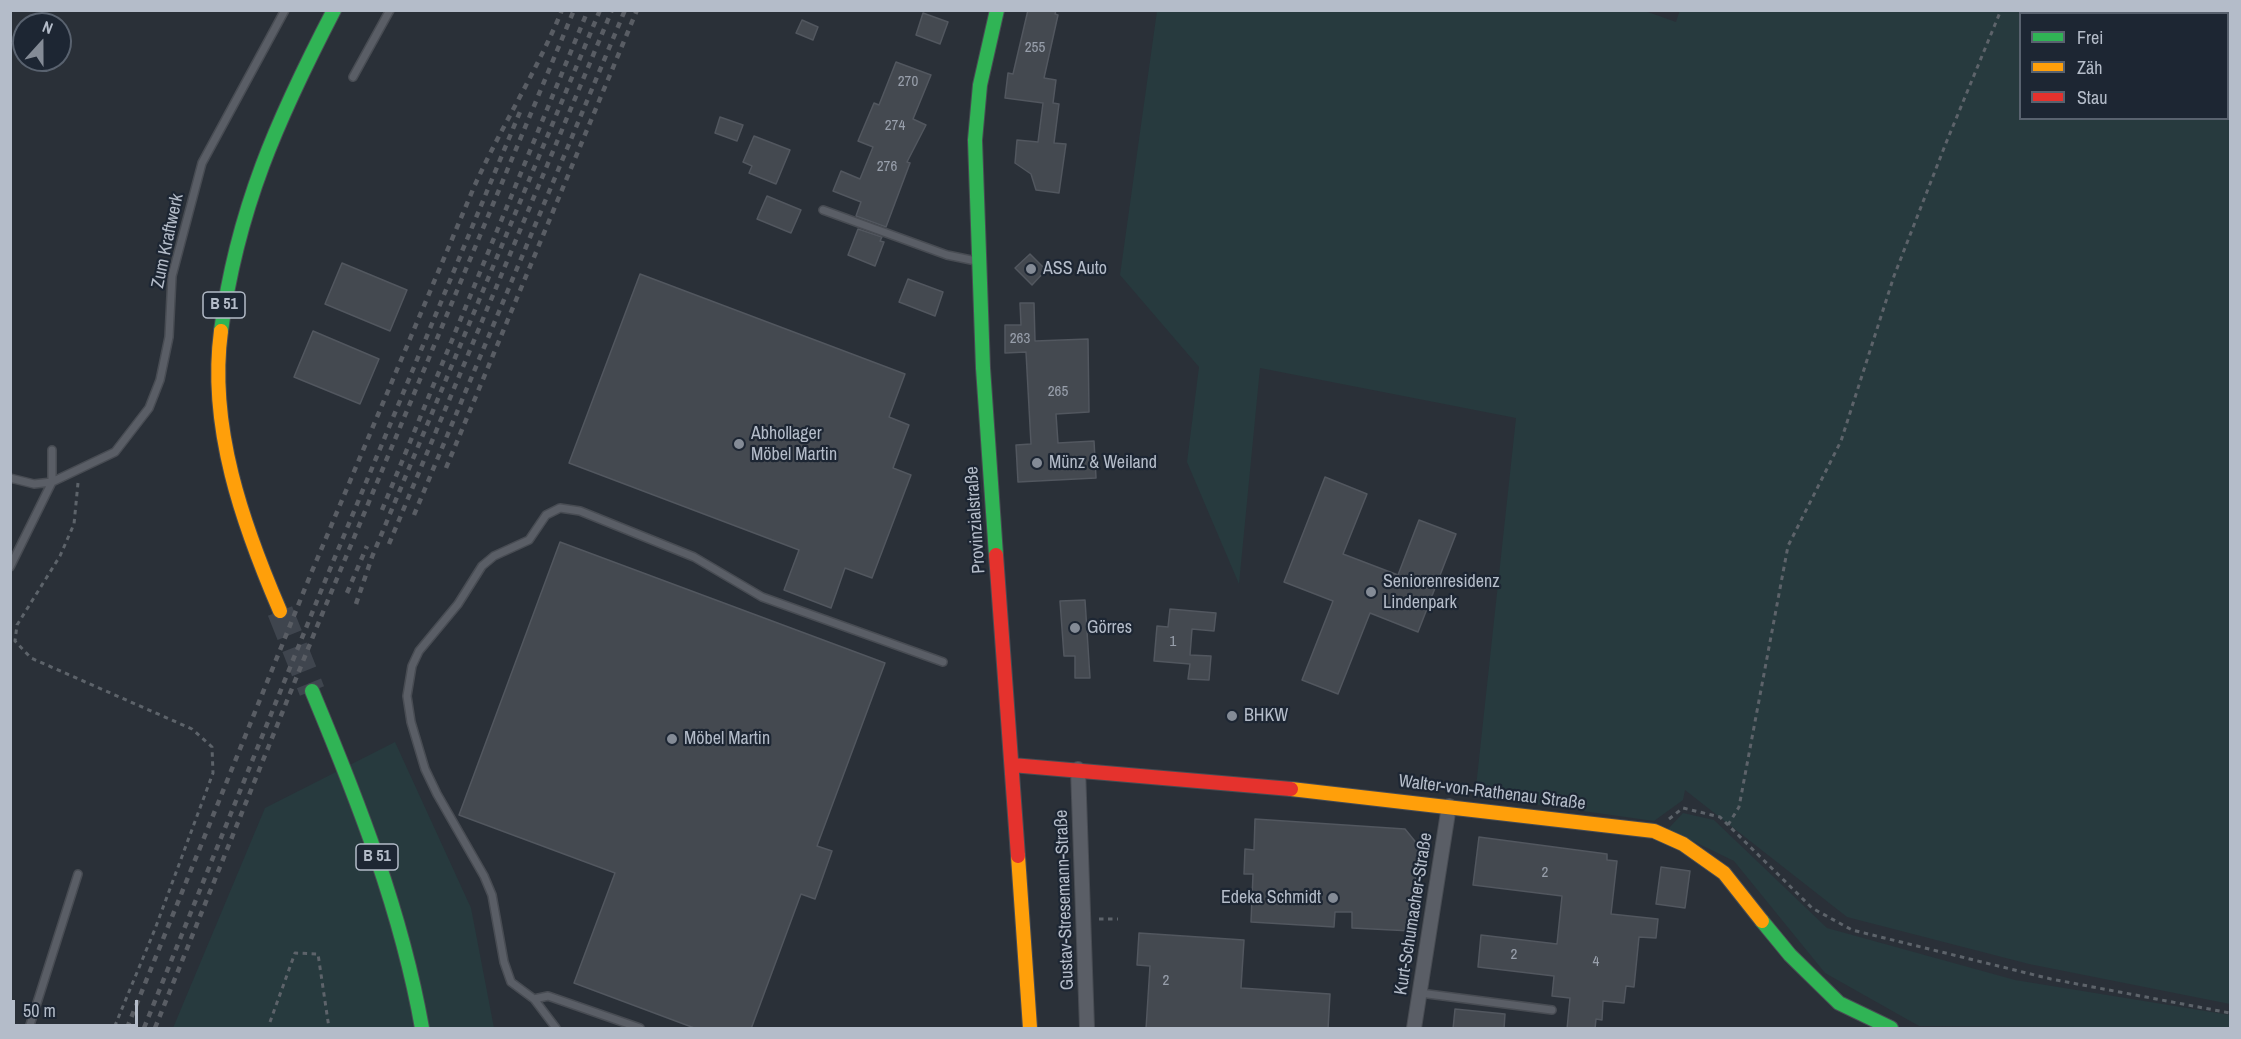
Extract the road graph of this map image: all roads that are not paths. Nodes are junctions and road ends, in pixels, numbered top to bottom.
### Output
1 (285, 10) edge
2 (334, 10) edge
3 (390, 10) edge
4 (997, 10) edge
5 (353, 77) dead end
6 (823, 210) dead end
7 (979, 262) junction
8 (52, 450) dead end
9 (10, 478) edge
10 (52, 482) junction
11 (10, 567) edge
12 (280, 612) tunnel mouth
13 (943, 662) dead end
14 (312, 691) tunnel mouth
15 (1012, 765) junction
16 (1078, 769) junction
17 (1449, 806) junction
18 (78, 874) dead end
19 (1420, 993) junction
20 (534, 999) junction
21 (1552, 1010) dead end
22 (28, 1029) edge
23 (422, 1029) edge
24 (556, 1029) edge
25 (640, 1029) edge
26 (1030, 1029) edge
27 (1087, 1029) edge
28 (1414, 1029) edge
29 (1891, 1029) edge

1 - 10 lane, Zum Kraftwerk
2 - 12 main road, B 51
3 - 5 lane
4 - 7 main road, Provinzialstraße
6 - 7 lane
7 - 15 main road, Provinzialstraße
8 - 10 lane
9 - 10 lane
10 - 11 lane
13 - 20 lane
14 - 23 main road, B 51
15 - 16 main road, Walter-von-Rathenau Straße
15 - 26 main road, Provinzialstraße
16 - 17 main road, Walter-von-Rathenau Straße
16 - 27 street, Gustav-Stresemann-Straße
17 - 19 street, Kurt-Schumacher-Straße
17 - 29 main road, Walter-von-Rathenau Straße
18 - 22 lane
19 - 21 lane
19 - 28 street, Kurt-Schumacher-Straße
20 - 24 lane
20 - 25 lane

